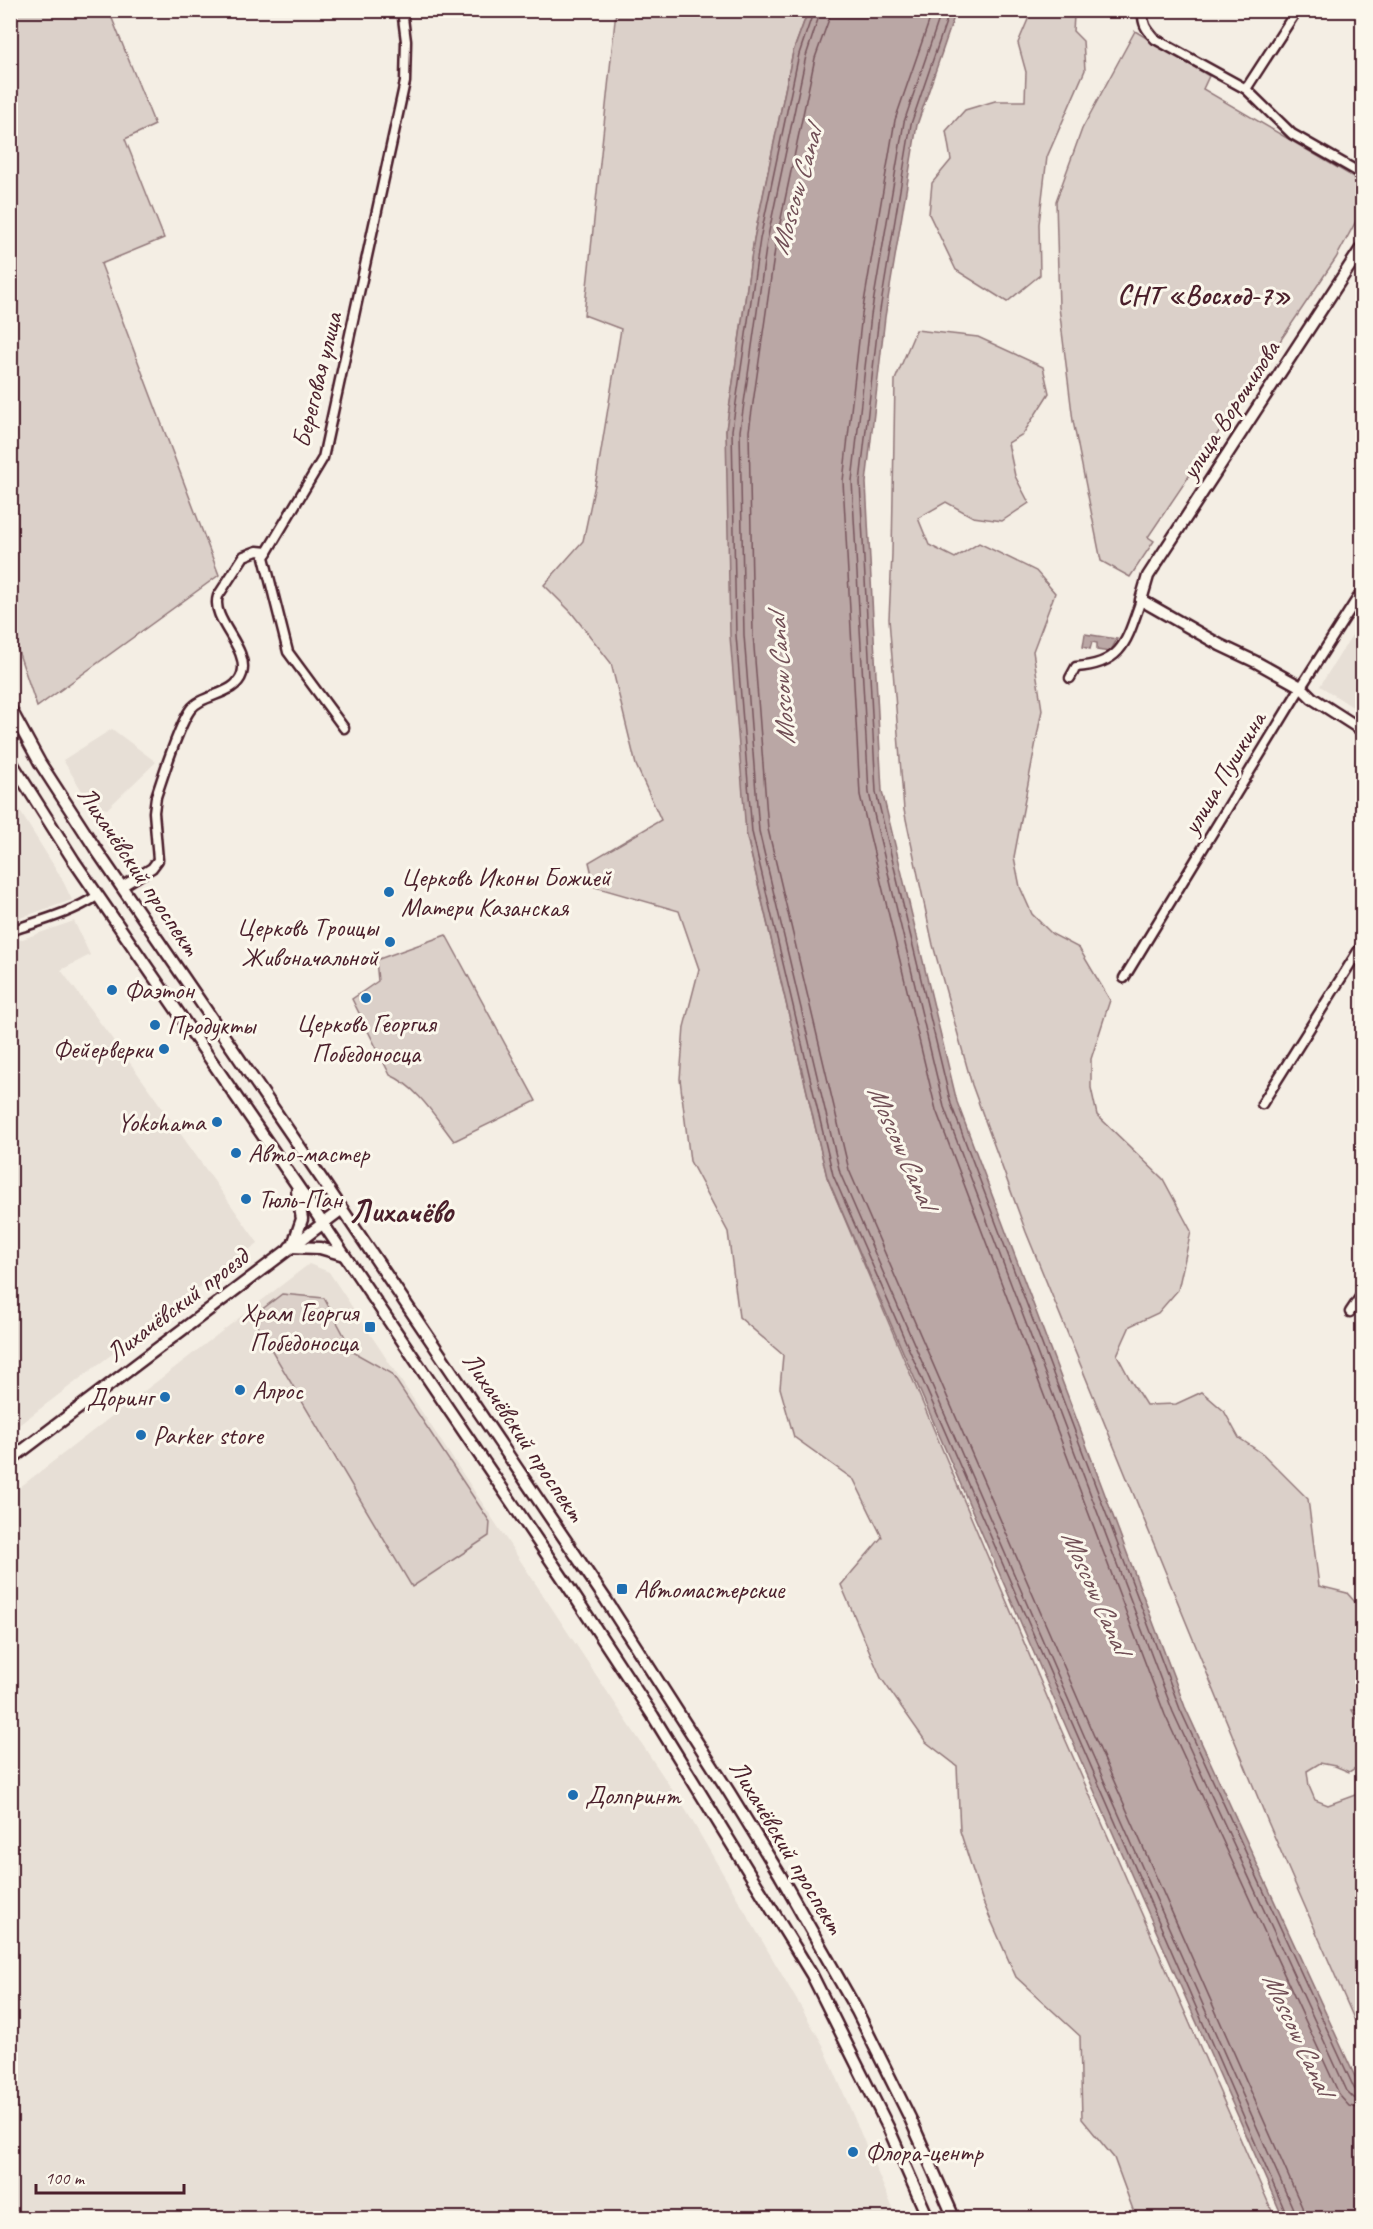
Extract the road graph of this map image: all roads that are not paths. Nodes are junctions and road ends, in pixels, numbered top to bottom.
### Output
1 (402, 10) edge
2 (1143, 10) edge
3 (1297, 10) edge
4 (1246, 89) junction
5 (1362, 174) edge
6 (1362, 248) edge
7 (267, 552) junction
8 (1362, 591) edge
9 (1141, 600) junction
10 (1071, 678) dead end
11 (1301, 687) junction
12 (10, 708) edge
13 (344, 728) dead end
14 (1362, 730) edge
15 (10, 760) edge
16 (121, 887) junction
17 (98, 896) junction
18 (10, 931) edge
19 (1362, 945) edge
20 (1124, 978) dead end
21 (1262, 1104) dead end
22 (295, 1182) junction
23 (342, 1209) junction
24 (323, 1223) junction
25 (290, 1247) junction
26 (345, 1256) junction
27 (1362, 1294) edge
28 (1350, 1312) dead end
29 (10, 1460) edge
30 (928, 2218) edge
31 (954, 2218) edge

1 - 7 street, Береговая улица
2 - 4 street
3 - 4 street
4 - 5 street
6 - 9 main road, улица Ворошилова
7 - 13 street
7 - 16 street
8 - 11 street, улица Пушкина
9 - 10 street
9 - 11 main road
11 - 14 main road
11 - 20 street, улица Пушкина
12 - 16 main road, Лихачёвский проспект
15 - 17 main road, Лихачёвский проспект
16 - 23 main road, Лихачёвский проспект
17 - 18 street
17 - 22 main road, Лихачёвский проспект
19 - 21 street
22 - 24 main road, Лихачёвский проспект
22 - 25 main road
23 - 24 main road, Лихачёвский проезд
23 - 31 main road, Лихачёвский проспект
24 - 25 main road, Лихачёвский проезд
24 - 26 main road, Лихачёвский проспект
25 - 26 main road
25 - 29 main road, Лихачёвский проезд
26 - 30 main road, Лихачёвский проспект
27 - 28 street

